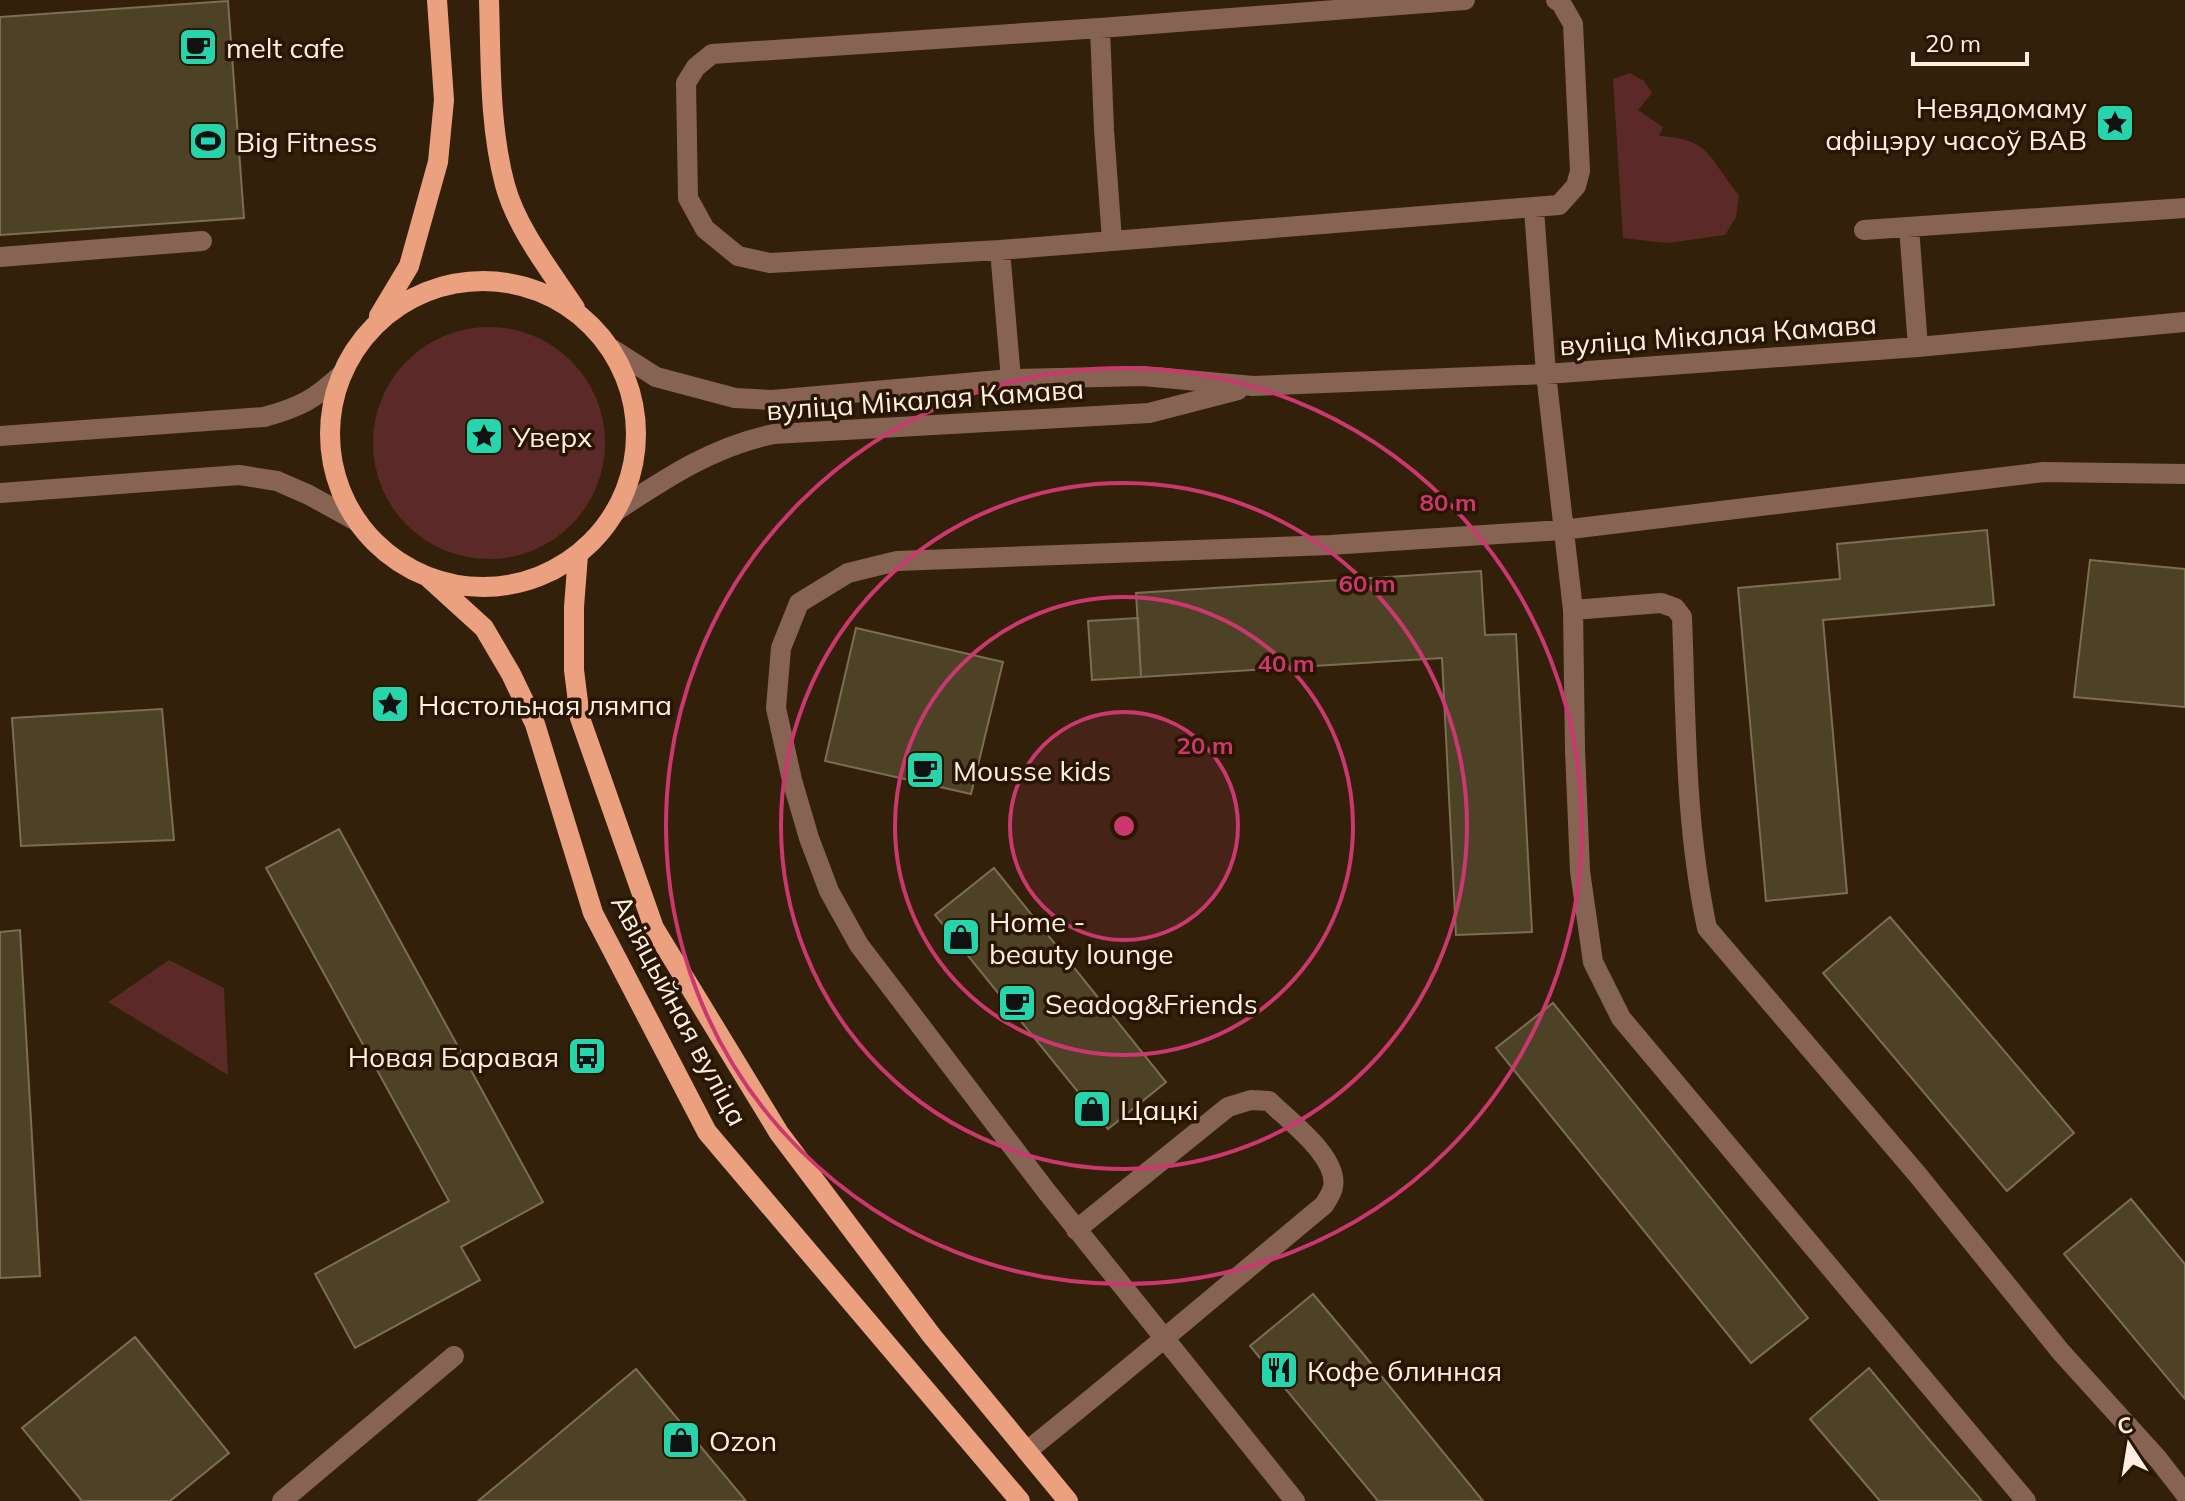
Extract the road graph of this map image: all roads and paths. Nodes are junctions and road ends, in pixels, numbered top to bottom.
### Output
1 (437, 0) edge
2 (489, 0) edge
3 (1465, 0) edge
4 (1556, 0) edge
5 (1100, 28) junction
6 (2185, 208) edge
7 (1534, 209) junction
8 (1909, 227) junction
9 (1864, 230) dead end
10 (1112, 240) junction
11 (202, 241) dead end
12 (1000, 250) junction
13 (0, 257) edge
14 (579, 315) junction
15 (2185, 322) edge
16 (373, 326) junction
17 (1918, 347) junction
18 (612, 349) junction
19 (343, 373) junction
20 (1546, 374) junction
21 (1011, 379) junction
22 (1253, 386) junction
23 (0, 436) edge
24 (2185, 474) edge
25 (0, 493) edge
26 (616, 511) junction
27 (358, 522) junction
28 (1562, 530) junction
29 (578, 555) junction
30 (429, 578) junction
31 (1573, 610) junction
32 (1076, 1230) junction
33 (1162, 1338) junction
34 (454, 1356) dead end
35 (1027, 1451) junction
36 (2185, 1494) edge
37 (282, 1501) edge
38 (1020, 1501) edge
39 (1068, 1501) edge
40 (1295, 1501) edge
41 (2026, 1501) edge

1 - 16 main road
2 - 14 main road
3 - 5 street
4 - 7 street
5 - 10 street
5 - 12 street
6 - 8 street
7 - 10 street
7 - 20 street
8 - 9 street
8 - 17 street
10 - 12 street
11 - 13 street
12 - 21 street
14 - 16 main road
14 - 18 main road
15 - 17 street, вуліца Мікалая Камава
16 - 19 main road
17 - 20 street, вуліца Мікалая Камава
18 - 21 street, вуліца Мікалая Камава
18 - 26 main road
19 - 23 street
19 - 27 main road
20 - 22 street, вуліца Мікалая Камава
20 - 28 street
21 - 22 street, вуліца Мікалая Камава
22 - 26 street, вуліца Мікалая Камава
24 - 28 street
25 - 27 street
26 - 29 main road
27 - 30 main road
28 - 31 street
28 - 32 street
29 - 30 main road
29 - 35 main road, Авіяцыйная вуліца
30 - 38 main road, Авіяцыйная вуліца
31 - 36 street
31 - 41 street
32 - 33 street
32 - 33 street
33 - 35 street
33 - 40 street
34 - 37 street
35 - 39 main road, Авіяцыйная вуліца

